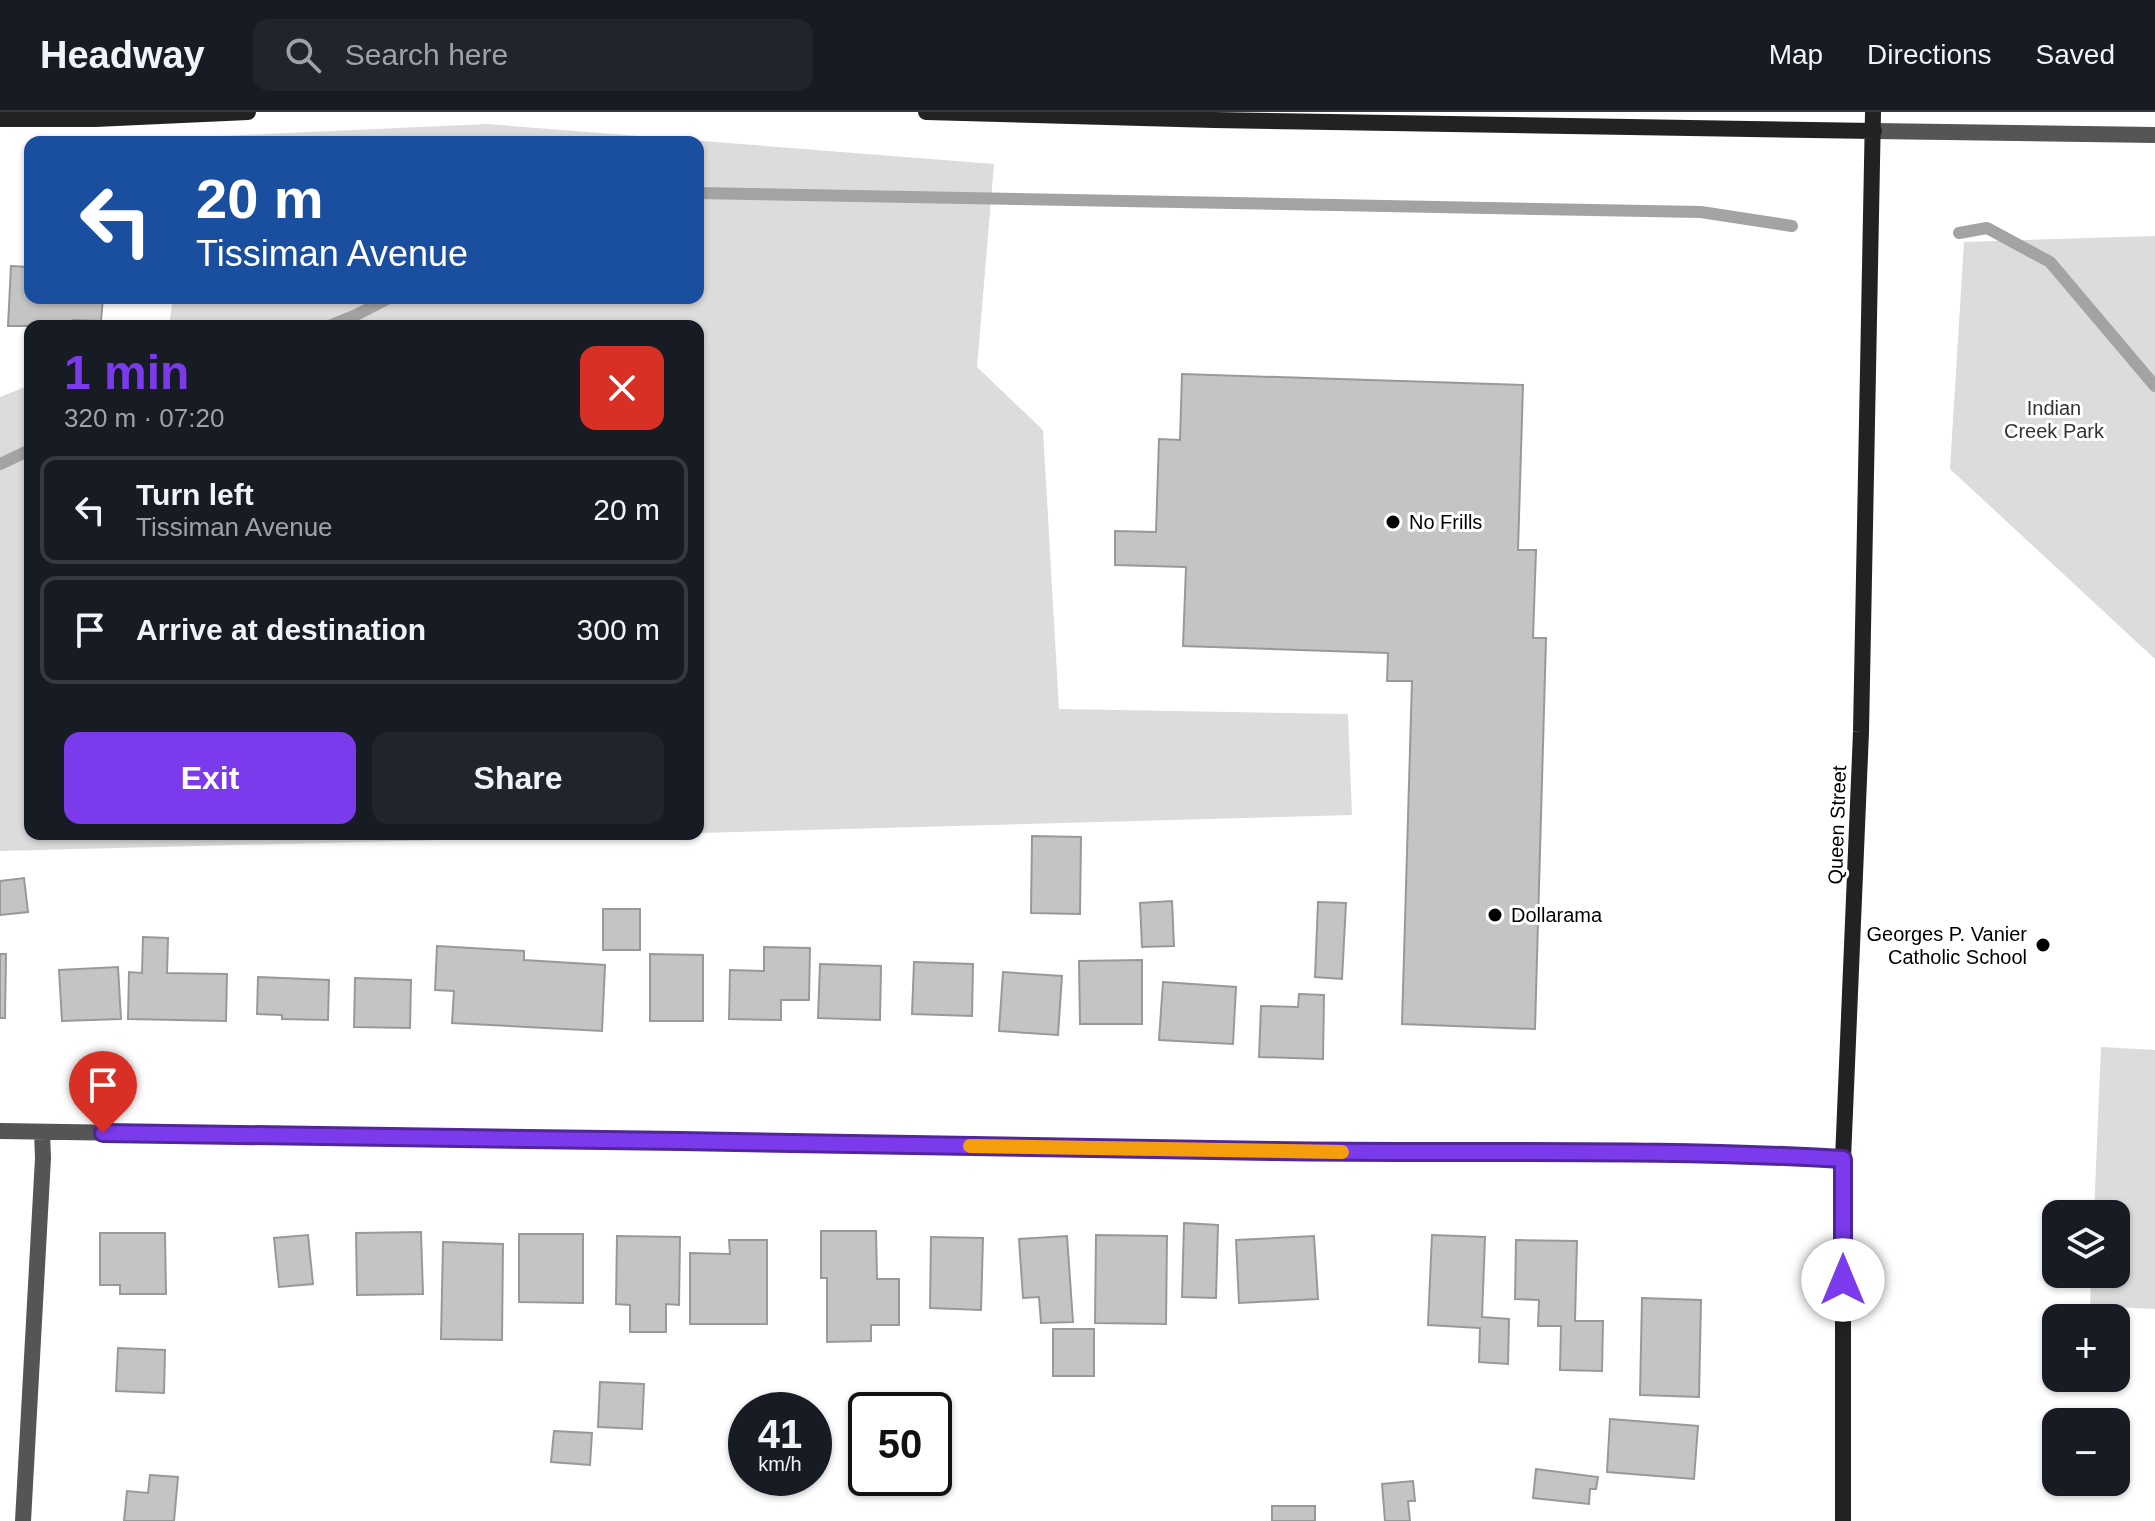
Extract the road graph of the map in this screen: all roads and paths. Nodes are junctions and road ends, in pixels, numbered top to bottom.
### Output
1 (248, 112) edge
2 (926, 112) edge
3 (1873, 112) edge
4 (0, 119) edge
5 (1874, 131) junction
6 (2155, 135) edge
7 (0, 1131) edge
8 (42, 1132) junction
9 (1843, 1159) junction
10 (23, 1521) edge
11 (1843, 1521) edge

1 - 4 main road
2 - 5 main road
3 - 5 main road, Queen Street
5 - 6 street
5 - 9 main road, Queen Street
7 - 8 street
8 - 9 street
8 - 10 street
9 - 11 main road, Queen Street

